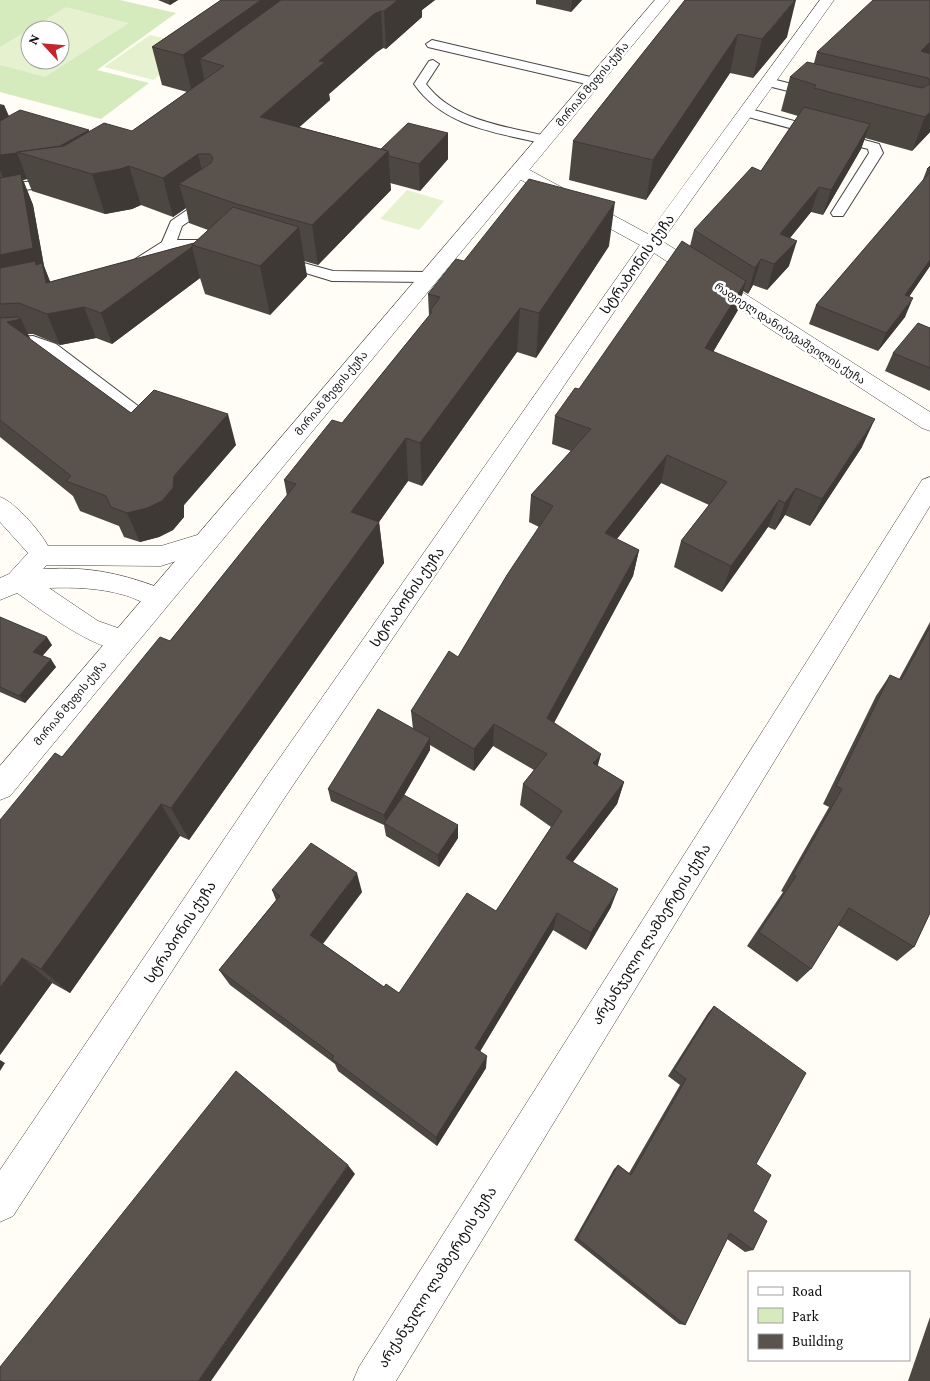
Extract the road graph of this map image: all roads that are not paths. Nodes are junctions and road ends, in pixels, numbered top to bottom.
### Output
1 (663, 0) edge
2 (828, 0) edge
3 (432, 44) dead end
4 (433, 64) dead end
5 (595, 82) junction
6 (768, 82) junction
7 (824, 96) edge
8 (746, 112) junction
9 (545, 140) junction
10 (518, 171) junction
11 (72, 180) edge
12 (0, 189) edge
13 (213, 198) edge
14 (838, 213) dead end
15 (651, 243) junction
16 (168, 244) junction
17 (234, 246) edge
18 (265, 256) edge
19 (114, 271) edge
20 (429, 277) junction
21 (0, 343) edge
22 (140, 416) edge
23 (930, 423) edge
24 (930, 486) edge
25 (0, 506) edge
26 (207, 541) junction
27 (41, 555) junction
28 (9, 586) edge
29 (159, 598) junction
30 (123, 641) junction
31 (0, 787) edge
32 (0, 1203) edge
33 (373, 1381) edge

1 - 5 street, მირიან მეფის ქუჩა
2 - 6 street, სტრაბონის ქუჩა
3 - 5 lane
4 - 9 lane
5 - 9 street, მირიან მეფის ქუჩა
6 - 7 lane
6 - 8 street, სტრაბონის ქუჩა
8 - 14 lane
8 - 15 street, სტრაბონის ქუჩა
9 - 10 street, მირიან მეფის ქუჩა
10 - 15 street, რაფიელ დანიბეგაშვილის ქუჩა
10 - 20 street, მირიან მეფის ქუჩა
11 - 12 lane
13 - 16 lane
15 - 23 street, რაფიელ დანიბეგაშვილის ქუჩა
15 - 32 street, სტრაბონის ქუჩა
16 - 17 lane
16 - 19 lane
18 - 20 lane
20 - 26 street, მირიან მეფის ქუჩა
21 - 22 lane
24 - 33 street, არქანჯელო ლამბერტის ქუჩა
25 - 27 street
26 - 27 street
26 - 29 street, მირიან მეფის ქუჩა
27 - 28 street
28 - 29 street
28 - 30 street
29 - 30 street, მირიან მეფის ქუჩა
30 - 31 street, მირიან მეფის ქუჩა

